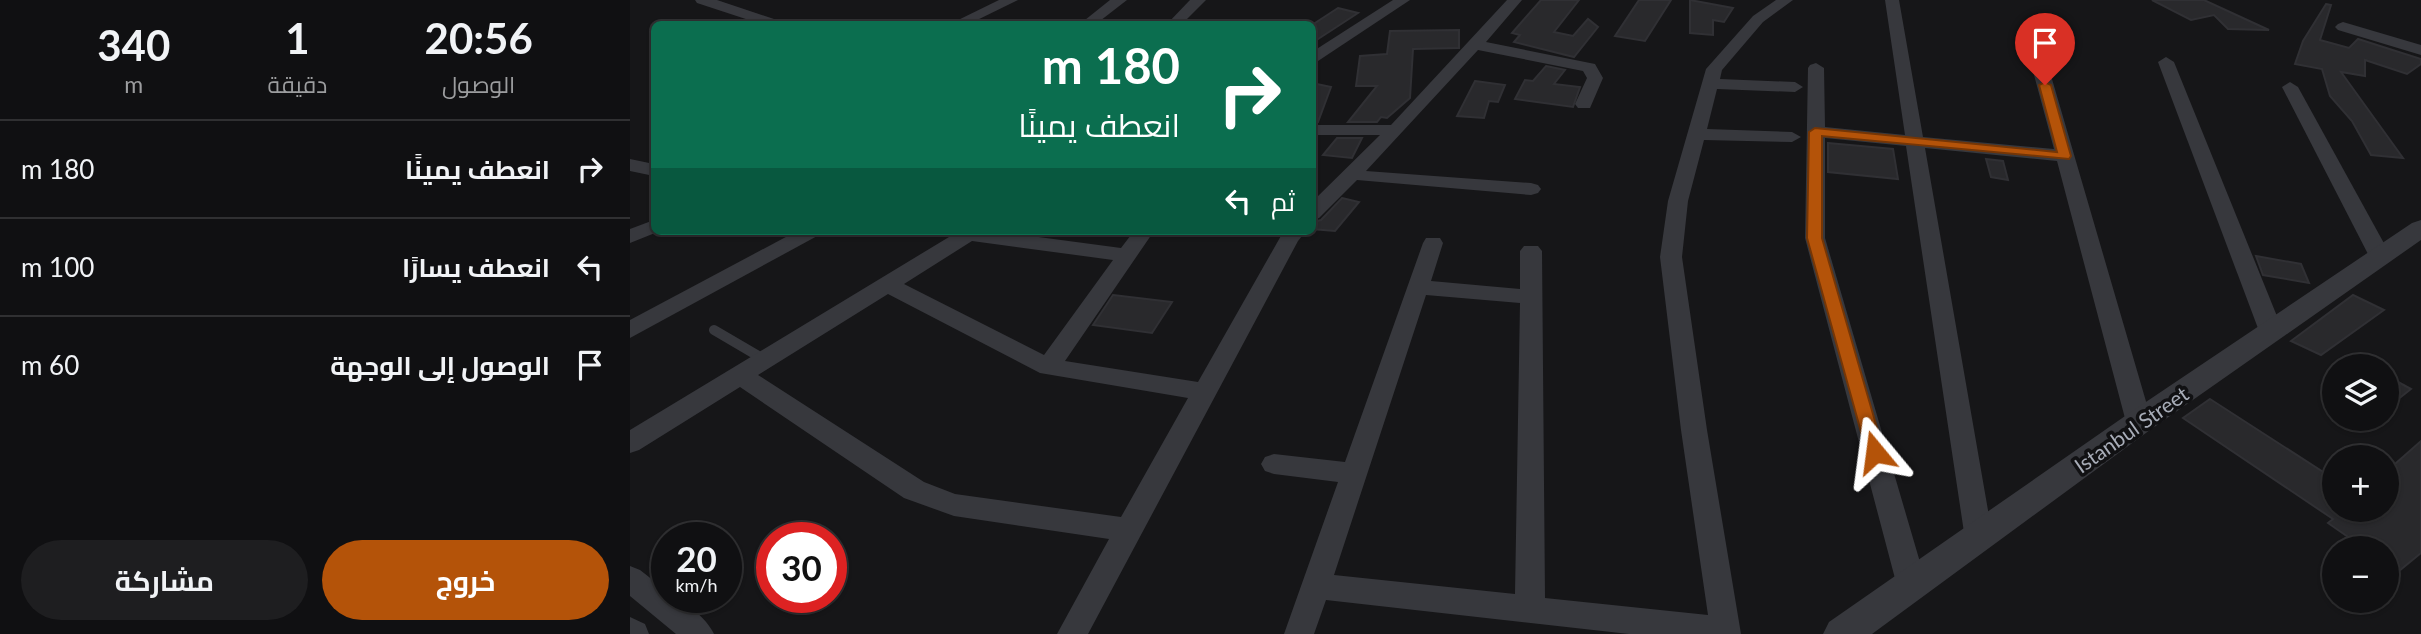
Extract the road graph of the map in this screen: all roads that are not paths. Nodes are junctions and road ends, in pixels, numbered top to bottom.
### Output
1 (702, 0) edge
2 (1012, 0) edge
3 (1120, 0) edge
4 (1199, 0) edge
5 (1403, 0) edge
6 (1515, 0) edge
7 (1786, 0) edge
8 (1892, 0) edge
9 (766, 21) edge
10 (965, 21) edge
11 (1091, 21) edge
12 (1177, 21) edge
13 (2343, 27) dead end
14 (2032, 38) dead end
15 (1474, 44) junction
16 (2421, 50) edge
17 (1316, 57) edge
18 (2166, 62) dead end
19 (1816, 68) dead end
20 (1709, 84) junction
21 (1796, 87) dead end
22 (2290, 87) dead end
23 (1584, 104) dead end
24 (1316, 130) edge
25 (1396, 130) junction
26 (1815, 132) junction
27 (1696, 134) junction
28 (1792, 137) dead end
29 (1913, 141) junction
30 (2065, 156) junction
31 (630, 165) edge
32 (651, 169) edge
33 (1353, 173) junction
34 (1531, 189) dead end
35 (1316, 210) edge
36 (651, 227) edge
37 (2421, 228) edge
38 (805, 235) edge
39 (955, 235) edge
40 (973, 235) edge
41 (1141, 235) edge
42 (1292, 235) edge
43 (630, 237) edge
44 (1433, 243) dead end
45 (1531, 251) dead end
46 (1127, 255) junction
47 (2380, 256) junction
48 (887, 284) junction
49 (1418, 287) junction
50 (1531, 297) junction
51 (630, 330) edge
52 (714, 330) dead end
53 (2271, 331) junction
54 (765, 360) junction
55 (1048, 367) junction
56 (740, 375) junction
57 (1205, 392) junction
58 (2139, 422) junction
59 (630, 443) edge
60 (1274, 464) dead end
61 (1355, 474) junction
62 (1129, 530) junction
63 (1979, 539) junction
64 (630, 579) edge
65 (1317, 586) junction
66 (1912, 586) junction
67 (1530, 609) junction
68 (1726, 633) edge
69 (699, 634) edge
70 (1072, 634) edge
71 (1299, 634) edge
72 (1842, 634) edge

1 - 9 street
2 - 10 street
3 - 11 street
4 - 12 street
5 - 17 street
6 - 15 street
7 - 20 street
8 - 29 street
13 - 16 street
14 - 30 street
15 - 23 street
15 - 25 street
18 - 53 street
19 - 26 street
20 - 21 street
20 - 27 street
22 - 47 street
24 - 25 street
25 - 33 street
26 - 29 street
26 - 66 street
27 - 28 street
27 - 68 street
29 - 30 street
29 - 63 street
30 - 58 street
31 - 32 street
33 - 34 street
33 - 35 street
36 - 43 street
37 - 47 street, Istanbul Street
38 - 51 street
39 - 48 street
40 - 46 street
41 - 46 street
42 - 57 street
44 - 49 street
45 - 50 street
46 - 55 street
47 - 53 street, Istanbul Street
48 - 54 street
48 - 55 street
49 - 50 street
49 - 61 street
50 - 67 street
52 - 54 lane
53 - 58 street, Istanbul Street
54 - 56 street
55 - 57 street
56 - 59 street
56 - 62 street
57 - 62 street
58 - 63 street, Istanbul Street
60 - 61 street
61 - 65 street
62 - 70 street
63 - 66 street, Istanbul Street
64 - 69 street
65 - 67 street
65 - 71 street
66 - 72 street, Istanbul Street
67 - 68 street

